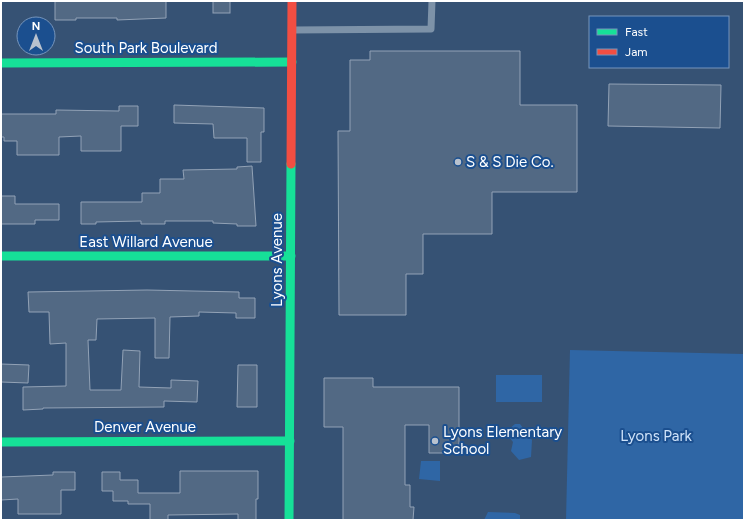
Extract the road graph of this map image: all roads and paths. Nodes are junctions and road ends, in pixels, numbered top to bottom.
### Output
1 (292, 1) edge
2 (432, 1) edge
3 (292, 30) junction
4 (1, 62) edge
5 (292, 62) junction
6 (1, 256) edge
7 (291, 256) junction
8 (290, 441) junction
9 (1, 442) edge
10 (289, 520) edge

1 - 3 street, Lyons Avenue
2 - 3 lane
3 - 5 street, Lyons Avenue
4 - 5 street, South Park Boulevard
5 - 7 street, Lyons Avenue
6 - 7 street, East Willard Avenue
7 - 8 street, Lyons Avenue
8 - 9 street, Denver Avenue
8 - 10 street, Lyons Avenue

